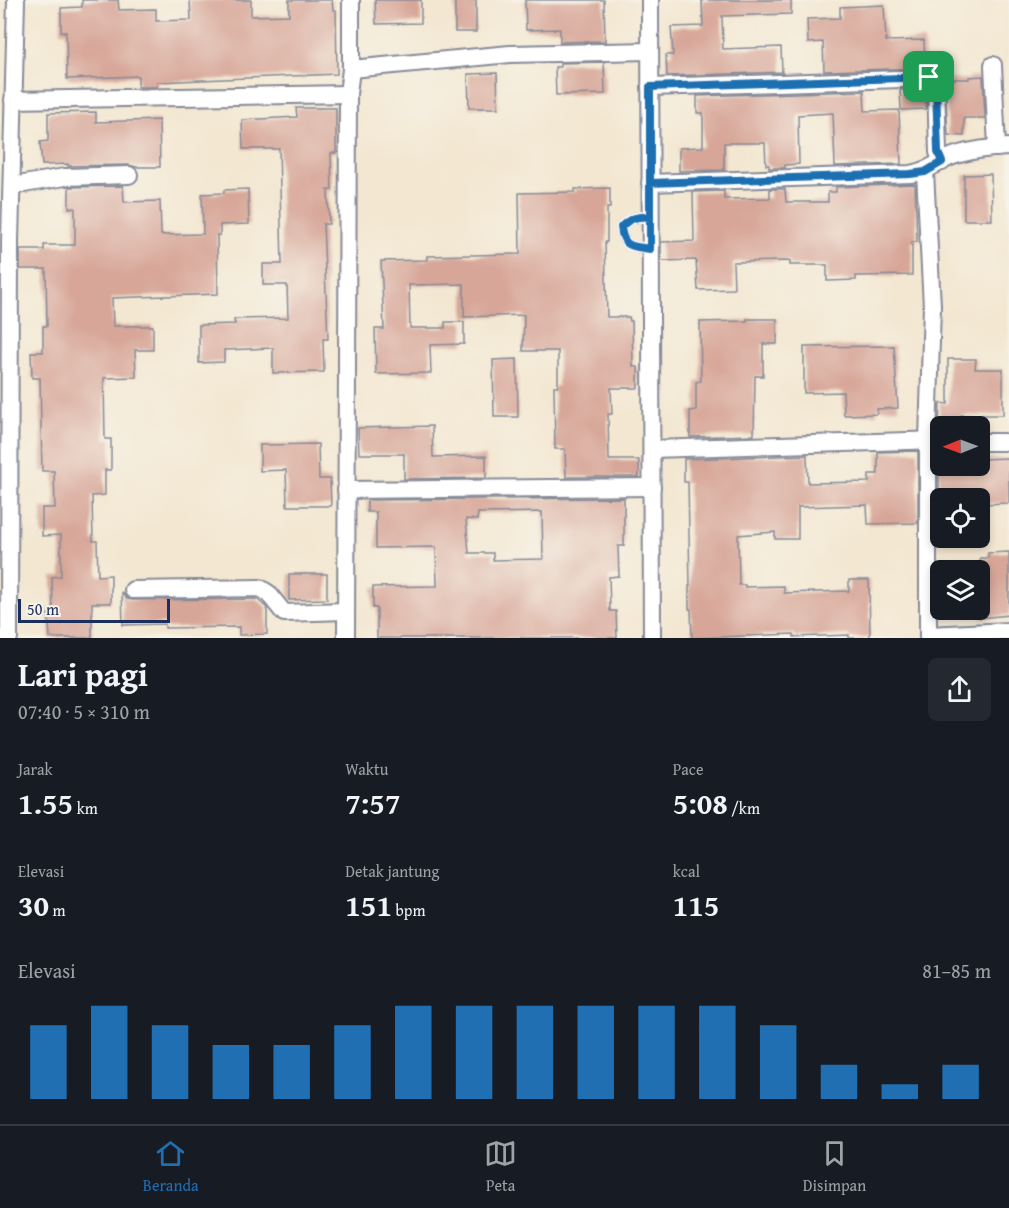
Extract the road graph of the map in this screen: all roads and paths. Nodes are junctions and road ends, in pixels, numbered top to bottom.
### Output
1 (16, 0) edge
2 (351, 0) edge
3 (650, 0) edge
4 (650, 51) junction
5 (993, 65) dead end
6 (351, 69) junction
7 (650, 87) junction
8 (348, 94) junction
9 (11, 108) junction
10 (1003, 147) edge
11 (942, 162) junction
12 (925, 172) junction
13 (129, 175) dead end
14 (650, 183) junction
15 (12, 186) junction
16 (650, 217) junction
17 (5, 241) edge
18 (650, 249) junction
19 (934, 416) edge
20 (930, 440) edge
21 (990, 442) edge
22 (1004, 442) dead end
23 (652, 449) junction
24 (933, 476) edge
25 (652, 487) junction
26 (346, 490) junction
27 (133, 590) dead end
28 (346, 611) junction
29 (6, 631) edge
30 (1009, 631) edge
31 (987, 635) edge
32 (928, 636) edge
33 (346, 638) edge
34 (652, 638) edge

1 - 9 street
2 - 6 street
3 - 4 street
4 - 6 street
4 - 7 street
5 - 10 street
6 - 8 street
7 - 11 street
7 - 14 street
8 - 9 street
8 - 26 street
9 - 15 street
10 - 11 street
11 - 12 street
12 - 14 street
12 - 19 street
13 - 15 street
14 - 16 street
15 - 17 street
16 - 18 street
16 - 18 lane
17 - 29 street
18 - 23 street
20 - 23 street
21 - 22 street
23 - 25 street
24 - 32 street
25 - 26 street
25 - 34 street
26 - 28 street
27 - 28 street
28 - 33 street
30 - 31 street
31 - 32 street

